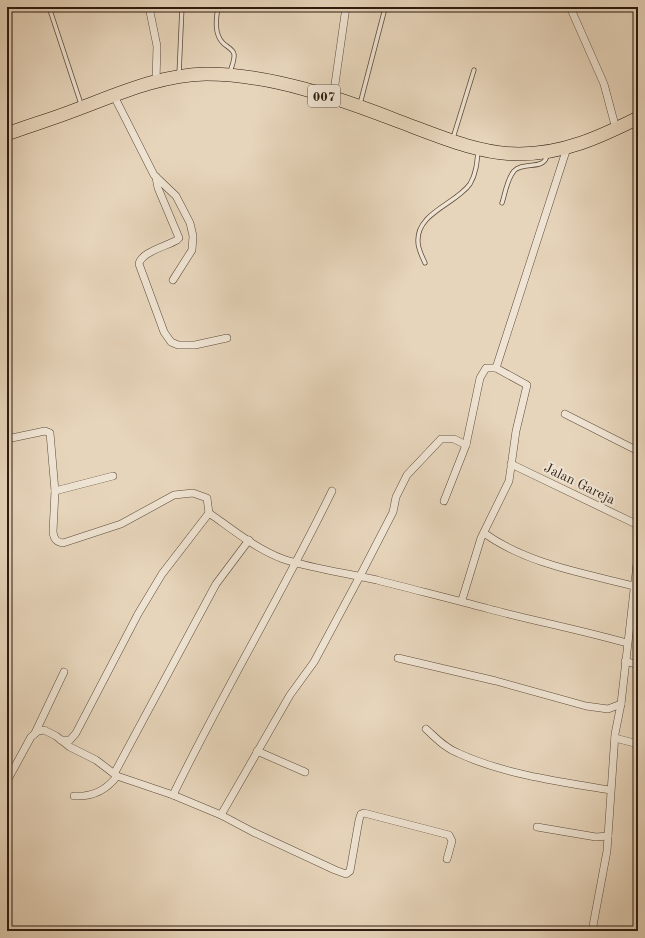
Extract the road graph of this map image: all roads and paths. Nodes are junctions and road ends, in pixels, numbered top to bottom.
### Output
1 (49, 7) edge
2 (149, 7) edge
3 (182, 7) edge
4 (218, 7) edge
5 (346, 7) edge
6 (570, 7) edge
7 (635, 7) edge
8 (384, 12) dead end
9 (638, 12) edge
10 (474, 70) dead end
11 (229, 76) junction
12 (179, 77) junction
13 (156, 81) junction
14 (113, 94) junction
15 (333, 98) junction
16 (359, 106) junction
17 (82, 107) junction
18 (638, 118) edge
19 (616, 129) junction
20 (7, 134) edge
21 (452, 141) junction
22 (478, 148) junction
23 (567, 148) junction
24 (546, 152) junction
25 (156, 177) junction
26 (502, 203) dead end
27 (425, 263) dead end
28 (174, 280) dead end
29 (227, 338) dead end
30 (496, 368) junction
31 (565, 414) dead end
32 (7, 439) edge
33 (466, 445) junction
34 (638, 451) edge
35 (511, 464) junction
36 (113, 476) dead end
37 (55, 491) junction
38 (332, 491) dead end
39 (444, 501) dead end
40 (209, 513) junction
41 (638, 525) edge
42 (484, 533) junction
43 (249, 540) junction
44 (638, 555) edge
45 (297, 562) junction
46 (360, 576) junction
47 (635, 591) edge
48 (462, 600) junction
49 (627, 643) junction
50 (398, 658) dead end
51 (625, 661) junction
52 (638, 664) edge
53 (64, 672) dead end
54 (621, 704) junction
55 (426, 729) dead end
56 (35, 733) junction
57 (615, 738) junction
58 (61, 740) junction
59 (638, 744) edge
60 (257, 751) junction
61 (305, 772) dead end
62 (116, 775) junction
63 (7, 781) edge
64 (610, 790) junction
65 (173, 795) junction
66 (74, 796) dead end
67 (221, 815) junction
68 (537, 827) dead end
69 (608, 836) junction
70 (447, 859) dead end
71 (592, 931) edge

1 - 17 lane
2 - 13 street
3 - 12 lane
4 - 11 lane
5 - 15 street
6 - 19 street
7 - 9 lane
8 - 16 lane
10 - 21 lane
11 - 12 highway, 007
11 - 15 highway, 007
12 - 13 highway, 007
13 - 14 highway, 007
14 - 17 highway, 007
14 - 25 street
15 - 16 highway, 007
16 - 21 highway, 007
17 - 20 highway, 007
18 - 19 highway, 007
19 - 23 highway, 007
21 - 22 highway, 007
22 - 24 highway, 007
22 - 27 lane
23 - 24 highway, 007
23 - 30 street
24 - 26 lane
25 - 28 street
25 - 29 street
30 - 33 street
30 - 35 street
31 - 34 street
32 - 37 street
33 - 39 street
33 - 46 street
35 - 41 street, Jalan Gareja
35 - 42 street
36 - 37 street
37 - 40 street
38 - 45 street
40 - 43 street
40 - 58 street
42 - 47 street
42 - 48 street
43 - 45 street
43 - 62 street
44 - 47 street
45 - 46 street
45 - 65 street
46 - 48 street
46 - 60 street
47 - 49 street
48 - 49 street
49 - 51 street
50 - 54 street
51 - 52 street
51 - 54 street
53 - 56 street
54 - 57 street
55 - 64 street
56 - 58 street
56 - 63 street
57 - 59 street
57 - 64 street
58 - 62 street
60 - 61 street
60 - 67 street
62 - 65 street
62 - 66 street
64 - 69 street
65 - 67 street
67 - 70 street
68 - 69 street
69 - 71 street

